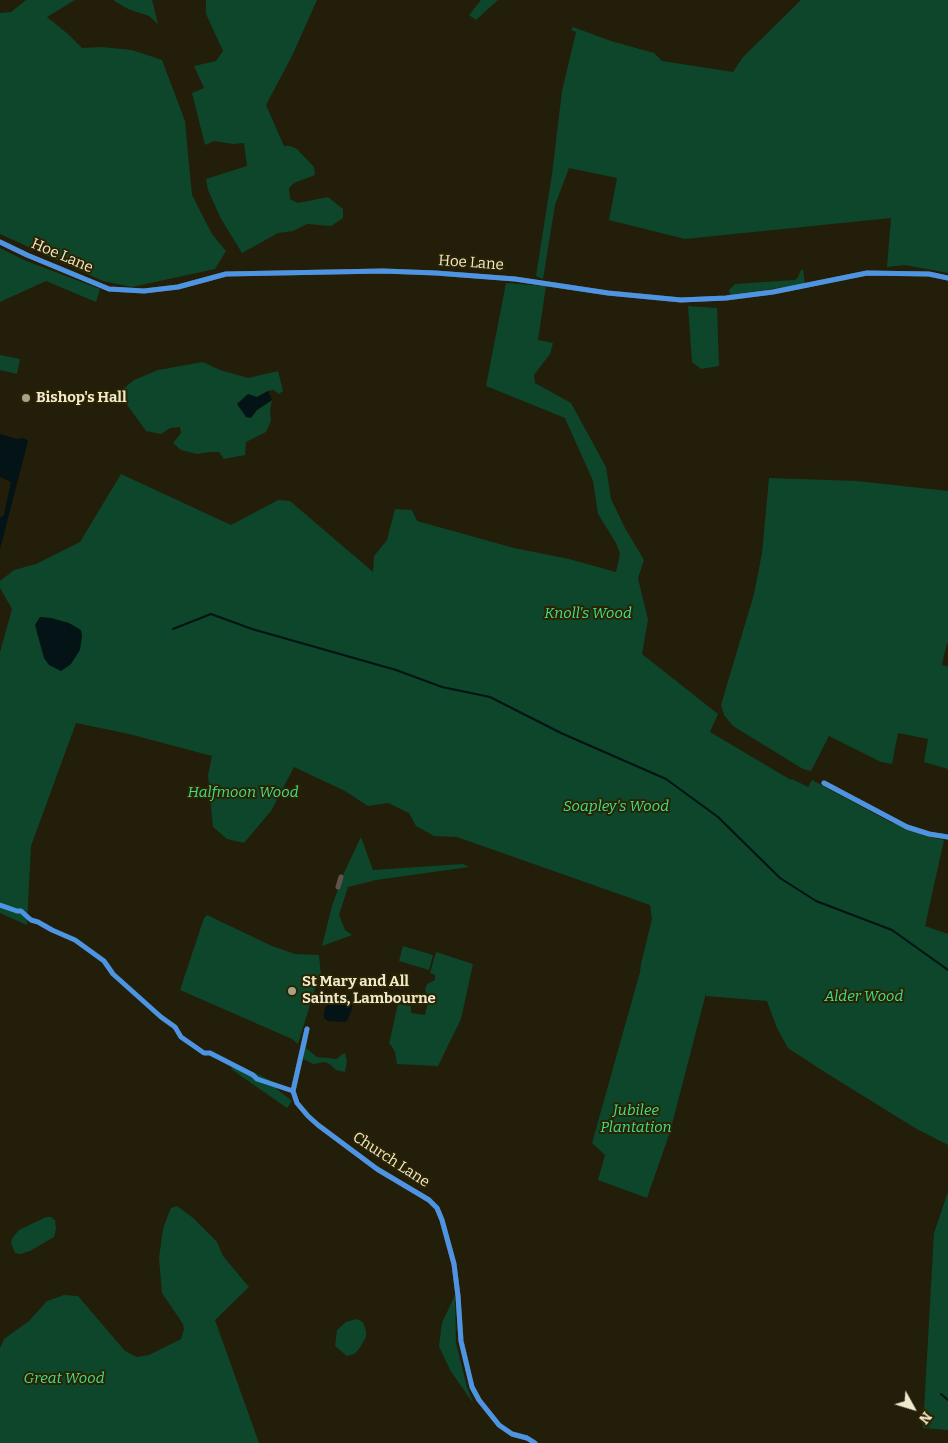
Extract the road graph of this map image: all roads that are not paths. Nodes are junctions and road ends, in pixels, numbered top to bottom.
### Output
1 (0, 242) edge
2 (948, 278) edge
3 (824, 784) dead end
4 (948, 837) edge
5 (342, 877) dead end
6 (338, 887) dead end
7 (307, 1029) dead end
8 (535, 1443) edge

1 - 2 street, Hoe Lane
3 - 4 street
5 - 6 street
7 - 8 street, Church Lane

